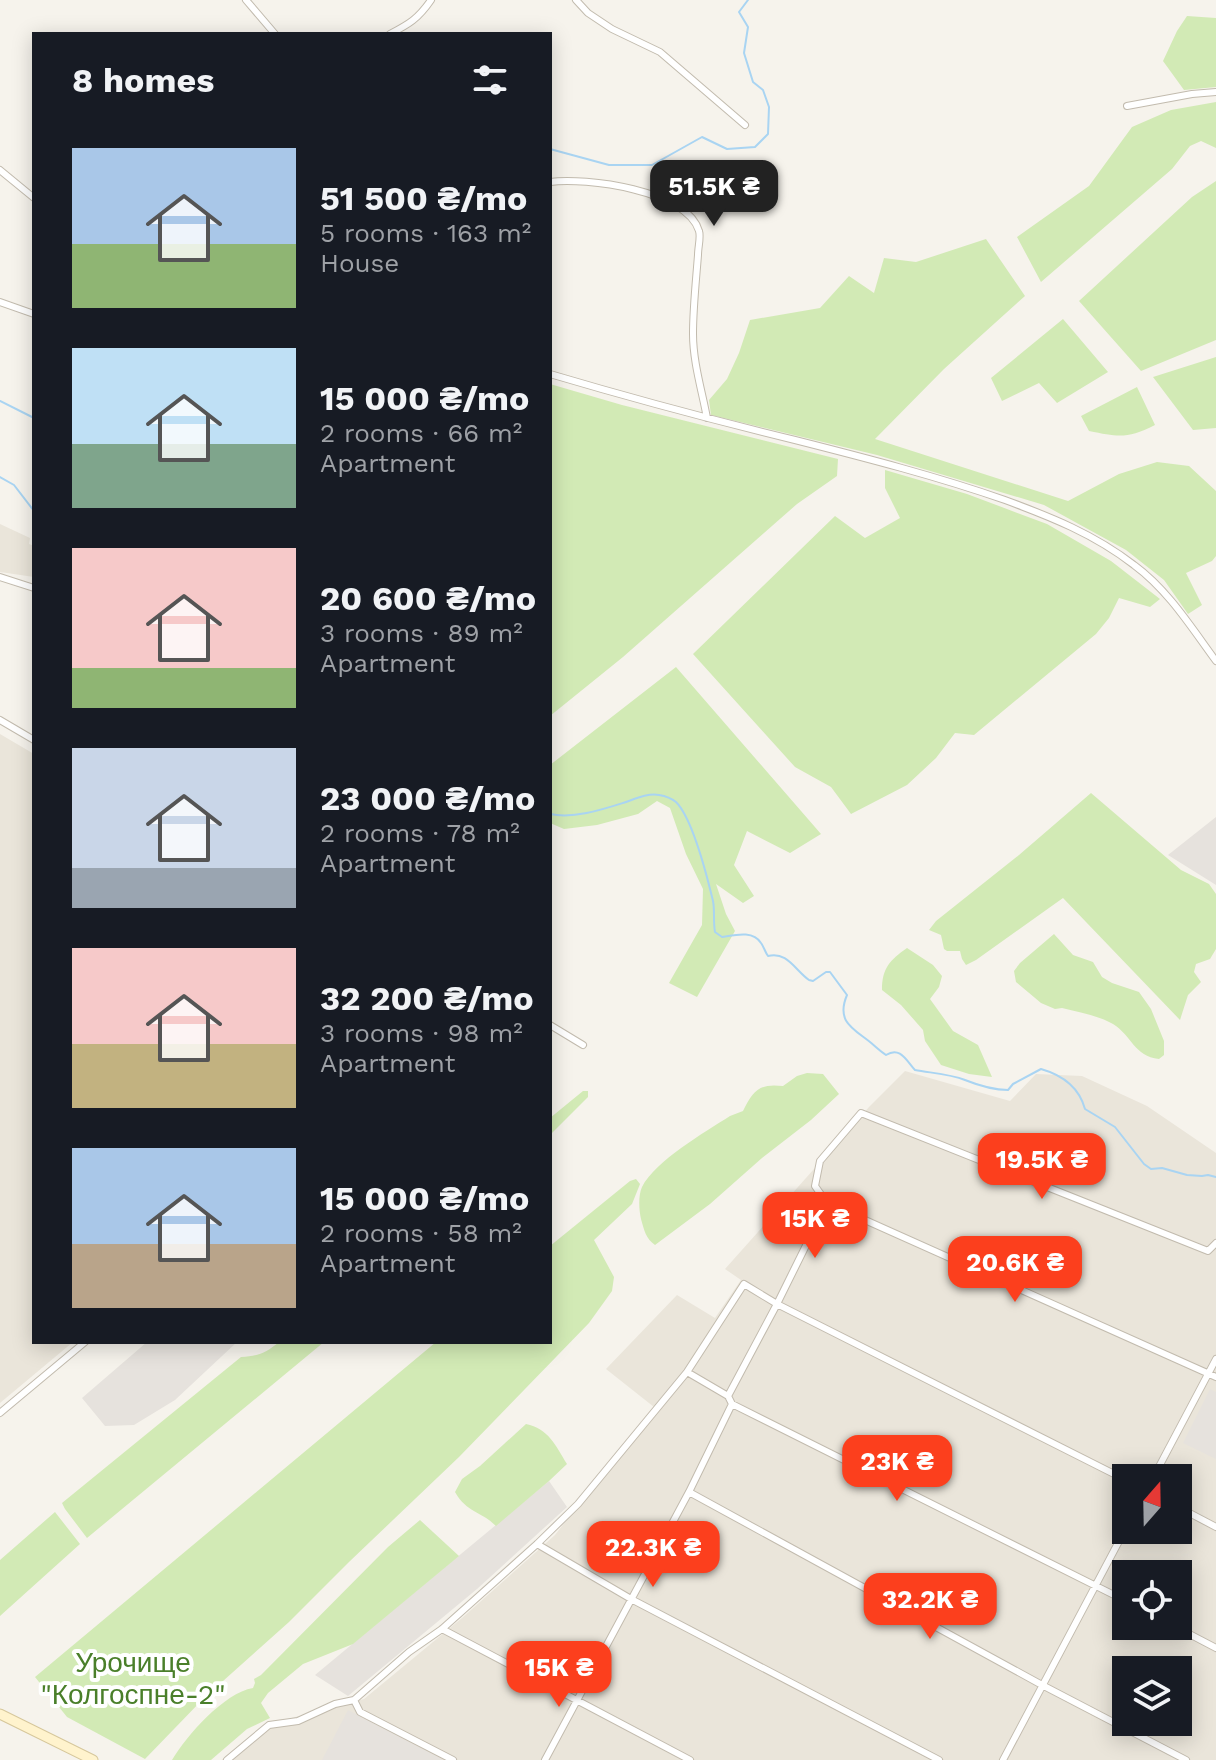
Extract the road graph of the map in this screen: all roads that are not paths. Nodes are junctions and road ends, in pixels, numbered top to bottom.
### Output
1 (246, 0) edge
2 (431, 0) edge
3 (576, 0) edge
4 (273, 32) edge
5 (394, 32) edge
6 (1216, 92) edge
7 (1127, 106) dead end
8 (745, 125) dead end
9 (0, 170) edge
10 (552, 182) edge
11 (32, 196) edge
12 (0, 302) edge
13 (32, 313) edge
14 (552, 375) edge
15 (707, 418) junction
16 (0, 577) edge
17 (32, 587) edge
18 (1216, 661) edge
19 (0, 720) edge
20 (32, 739) edge
21 (552, 1026) edge
22 (583, 1045) dead end
23 (827, 1203) junction
24 (1216, 1243) edge
25 (777, 1304) junction
26 (83, 1344) edge
27 (1216, 1359) edge
28 (687, 1372) junction
29 (1207, 1373) junction
30 (1216, 1377) edge
31 (728, 1396) junction
32 (732, 1404) junction
33 (0, 1413) edge
34 (1160, 1464) edge
35 (1112, 1473) edge
36 (689, 1492) junction
37 (1192, 1514) edge
38 (1216, 1527) edge
39 (537, 1544) junction
40 (1117, 1544) edge
41 (1095, 1585) junction
42 (1112, 1594) edge
43 (631, 1599) junction
44 (442, 1629) junction
45 (1192, 1635) edge
46 (1216, 1648) edge
47 (1042, 1685) junction
48 (354, 1700) junction
49 (577, 1701) junction
50 (2, 1717) edge
51 (93, 1760) edge
52 (227, 1760) edge
53 (453, 1760) edge
54 (545, 1760) edge
55 (690, 1760) edge
56 (939, 1760) edge
57 (1003, 1760) edge
58 (1186, 1760) edge

1 - 4 street
2 - 5 street
3 - 8 street
6 - 7 street
9 - 11 street
10 - 15 street
12 - 13 street
14 - 15 street
15 - 18 street
16 - 17 street
19 - 20 street
21 - 22 street
23 - 24 street
23 - 25 street
23 - 29 street
25 - 28 street
25 - 31 street
25 - 35 street
26 - 33 street
27 - 29 street
28 - 31 street
28 - 39 street
29 - 30 street
29 - 34 street
31 - 32 street
32 - 36 street
32 - 41 street
36 - 43 street
36 - 47 street
37 - 38 street
39 - 43 street
39 - 44 street
40 - 41 street
41 - 42 street
41 - 47 street
43 - 49 street
43 - 56 street
44 - 48 street
44 - 49 street
45 - 46 street
47 - 57 street
47 - 58 street
48 - 52 street
48 - 53 street
49 - 54 street
49 - 55 street
50 - 51 main road

